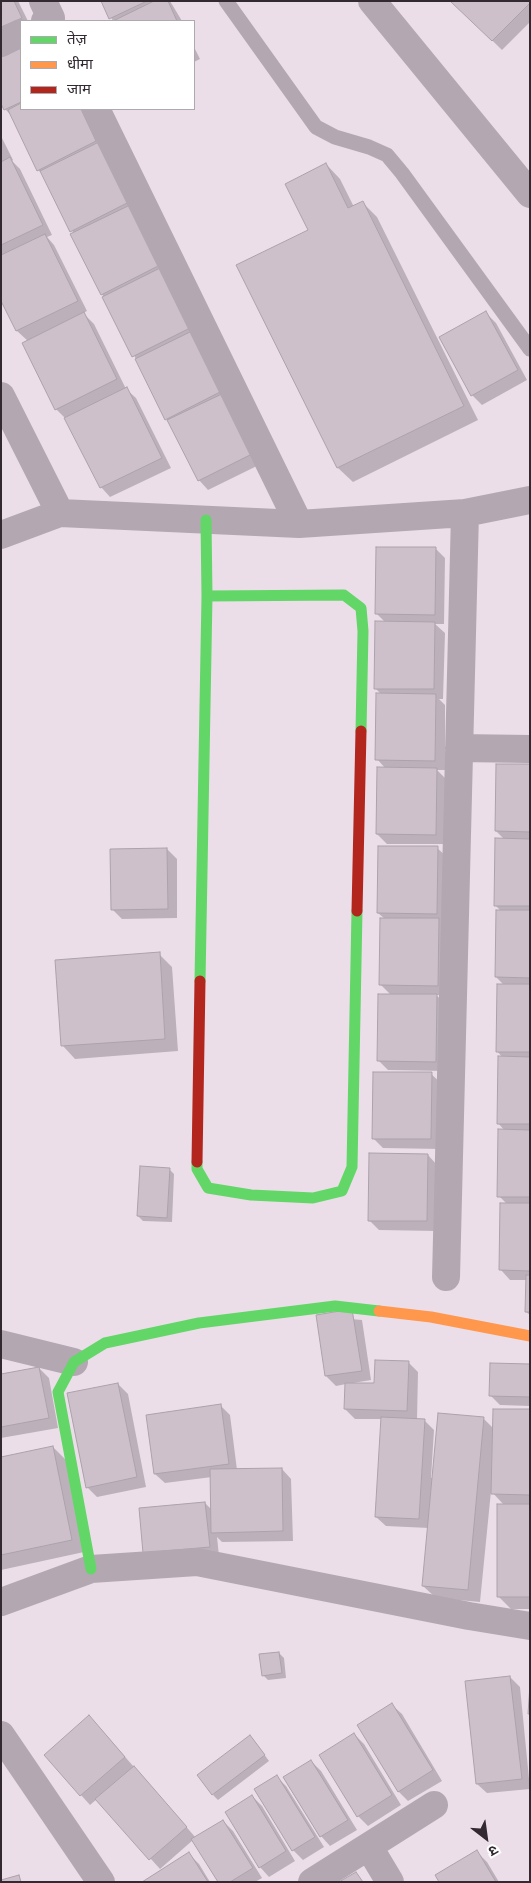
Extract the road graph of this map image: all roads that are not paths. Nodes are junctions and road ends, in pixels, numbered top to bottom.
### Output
1 (226, 1) edge
2 (372, 1) edge
3 (20, 34) edge
4 (1, 43) edge
5 (96, 110) edge
6 (530, 194) edge
7 (530, 349) edge
8 (1, 396) edge
9 (530, 500) edge
10 (60, 513) junction
11 (465, 514) junction
12 (206, 520) junction
13 (299, 524) junction
14 (1, 534) edge
15 (208, 596) junction
16 (459, 748) junction
17 (530, 748) edge
18 (446, 1277) dead end
19 (530, 1336) edge
20 (1, 1344) edge
21 (74, 1362) junction
22 (91, 1569) junction
23 (1, 1602) edge
24 (530, 1626) edge
25 (1, 1736) edge
26 (434, 1805) dead end
27 (369, 1847) junction
28 (100, 1882) edge
29 (312, 1882) edge
30 (390, 1882) edge

1 - 7 lane
2 - 6 street
3 - 4 street
5 - 13 street
8 - 10 street
9 - 11 street
10 - 12 street
10 - 14 street
11 - 13 street
11 - 16 street
12 - 13 street
12 - 15 street
15 - 15 street
16 - 17 street
16 - 18 street
19 - 21 street
20 - 21 street
21 - 22 street
22 - 23 street
22 - 24 street
25 - 28 street
26 - 27 street
27 - 29 street
27 - 30 street

